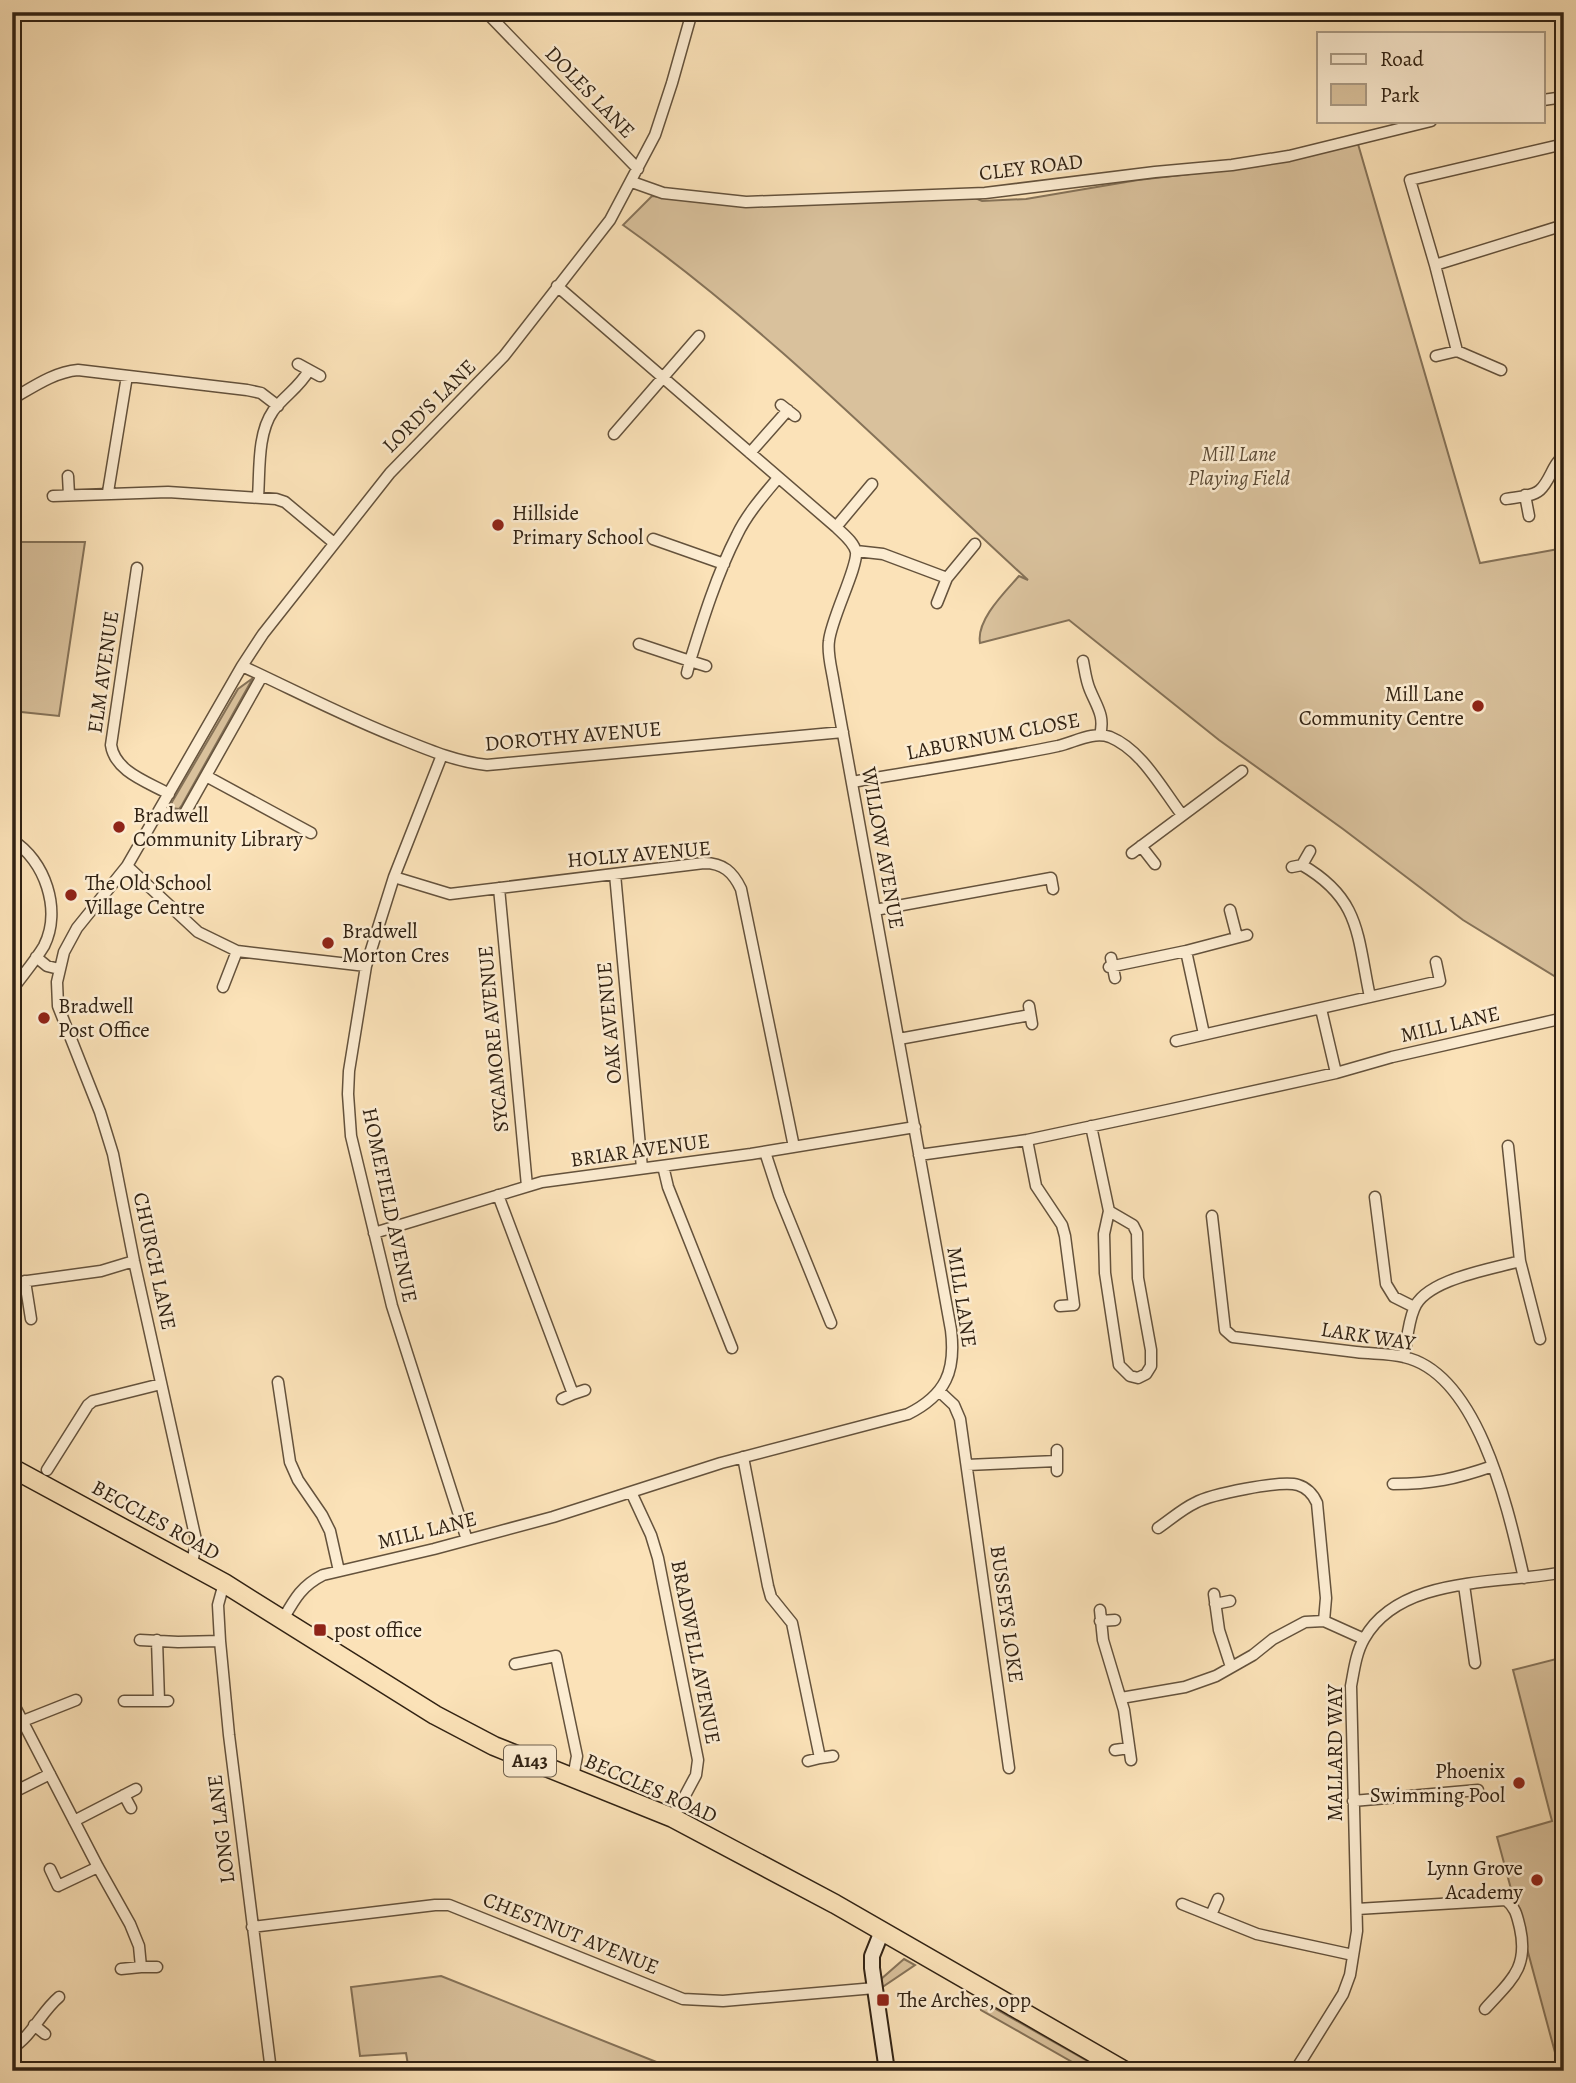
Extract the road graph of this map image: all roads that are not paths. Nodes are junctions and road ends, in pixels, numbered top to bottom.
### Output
1 (486, 12) edge
2 (692, 12) edge
3 (1564, 97) edge
4 (1544, 100) edge
5 (1427, 122) edge
6 (1564, 144) edge
7 (639, 169) junction
8 (632, 182) junction
9 (1564, 225) edge
10 (1435, 265) junction
11 (557, 286) junction
12 (699, 336) dead end
13 (1457, 351) junction
14 (1436, 356) dead end
15 (298, 364) dead end
16 (309, 370) junction
17 (1501, 370) dead end
18 (127, 376) junction
19 (320, 376) dead end
20 (663, 378) junction
21 (12, 399) edge
22 (278, 406) junction
23 (788, 410) dead end
24 (614, 434) dead end
25 (750, 453) junction
26 (1564, 456) edge
27 (68, 476) dead end
28 (778, 478) junction
29 (872, 484) dead end
30 (108, 492) junction
31 (69, 495) junction
32 (1525, 495) junction
33 (53, 496) dead end
34 (258, 497) junction
35 (1506, 499) dead end
36 (1530, 516) dead end
37 (836, 527) junction
38 (653, 539) dead end
39 (334, 543) junction
40 (975, 544) dead end
41 (856, 551) junction
42 (724, 564) junction
43 (137, 568) dead end
44 (947, 578) junction
45 (937, 603) dead end
46 (639, 643) dead end
47 (690, 662) junction
48 (1083, 662) dead end
49 (242, 666) junction
50 (706, 666) dead end
51 (687, 673) dead end
52 (262, 676) junction
53 (843, 732) junction
54 (1100, 735) junction
55 (442, 755) junction
56 (1241, 771) dead end
57 (206, 776) junction
58 (852, 782) junction
59 (169, 794) junction
60 (159, 811) junction
61 (1182, 815) junction
62 (310, 834) dead end
63 (12, 840) edge
64 (1310, 851) dead end
65 (1155, 864) dead end
66 (127, 866) junction
67 (615, 874) junction
68 (394, 877) junction
69 (1051, 878) dead end
70 (499, 888) junction
71 (875, 910) junction
72 (1230, 911) dead end
73 (237, 951) junction
74 (1186, 951) junction
75 (36, 957) junction
76 (1436, 962) dead end
77 (366, 966) junction
78 (59, 969) junction
79 (1115, 978) dead end
80 (223, 987) dead end
81 (12, 990) edge
82 (1370, 997) junction
83 (1321, 1009) junction
84 (1030, 1015) dead end
85 (1564, 1018) edge
86 (1204, 1034) junction
87 (899, 1039) junction
88 (1176, 1041) dead end
89 (1336, 1073) junction
90 (1090, 1126) junction
91 (915, 1127) junction
92 (1027, 1140) junction
93 (1508, 1146) dead end
94 (794, 1147) junction
95 (765, 1152) junction
96 (919, 1155) junction
97 (663, 1166) junction
98 (642, 1168) junction
99 (527, 1186) junction
100 (498, 1195) junction
101 (1375, 1196) dead end
102 (1109, 1211) junction
103 (1212, 1216) dead end
104 (374, 1233) junction
105 (134, 1261) junction
106 (1520, 1261) junction
107 (25, 1281) junction
108 (13, 1283) edge
109 (1060, 1306) dead end
110 (1414, 1307) junction
111 (31, 1318) dead end
112 (831, 1322) dead end
113 (1540, 1339) dead end
114 (732, 1348) dead end
115 (1404, 1357) junction
116 (278, 1382) dead end
117 (161, 1384) junction
118 (584, 1390) dead end
119 (939, 1391) junction
120 (573, 1394) junction
121 (562, 1399) dead end
122 (743, 1457) junction
123 (1057, 1461) dead end
124 (967, 1465) junction
125 (1493, 1466) junction
126 (12, 1468) edge
127 (47, 1470) dead end
128 (1393, 1484) dead end
129 (631, 1492) junction
130 (1158, 1528) dead end
131 (467, 1540) junction
132 (192, 1565) junction
133 (340, 1571) junction
134 (1564, 1572) edge
135 (1524, 1578) junction
136 (224, 1583) junction
137 (1464, 1585) junction
138 (1230, 1601) dead end
139 (1115, 1620) dead end
140 (282, 1621) junction
141 (1324, 1621) junction
142 (1364, 1639) junction
143 (140, 1640) dead end
144 (157, 1640) junction
145 (220, 1641) junction
146 (1475, 1663) dead end
147 (515, 1664) dead end
148 (1231, 1667) junction
149 (1121, 1698) junction
150 (76, 1700) dead end
151 (12, 1701) edge
152 (124, 1701) dead end
153 (23, 1721) junction
154 (1129, 1748) junction
155 (1115, 1751) dead end
156 (833, 1756) dead end
157 (820, 1758) junction
158 (808, 1760) dead end
159 (1131, 1760) dead end
160 (1009, 1768) dead end
161 (50, 1774) junction
162 (573, 1778) junction
163 (136, 1789) dead end
164 (1478, 1790) dead end
165 (12, 1793) edge
166 (124, 1795) junction
167 (1353, 1801) junction
168 (131, 1808) dead end
169 (673, 1818) junction
170 (74, 1821) junction
171 (98, 1867) junction
172 (50, 1869) dead end
173 (1218, 1899) dead end
174 (1182, 1904) dead end
175 (1357, 1909) junction
176 (1211, 1915) junction
177 (252, 1927) junction
178 (882, 1931) junction
179 (1353, 1955) junction
180 (141, 1967) junction
181 (157, 1967) dead end
182 (121, 1969) dead end
183 (875, 1988) junction
184 (59, 1997) dead end
185 (1485, 2009) dead end
186 (34, 2025) junction
187 (45, 2034) dead end
188 (12, 2048) edge
189 (271, 2071) edge
190 (887, 2071) edge
191 (1125, 2071) edge
192 (1295, 2071) edge

1 - 7 street, DOLES LANE
2 - 7 street, LORD'S LANE
3 - 4 street
5 - 8 street, CLEY ROAD
6 - 10 street
7 - 8 street, LORD'S LANE
8 - 11 street, LORD'S LANE
9 - 10 street
10 - 13 street
11 - 20 street
11 - 39 street, LORD'S LANE
12 - 20 street
13 - 14 street
13 - 17 street
15 - 16 street
16 - 19 street
16 - 22 street
18 - 21 street
18 - 22 street
18 - 30 street
20 - 24 street
20 - 25 street
22 - 34 street
23 - 25 street
25 - 28 street
26 - 32 street
27 - 31 street
28 - 37 street
28 - 42 street
29 - 37 street
30 - 31 street
30 - 34 street
31 - 33 street
32 - 35 street
32 - 36 street
34 - 39 street
37 - 41 street
38 - 42 street
39 - 49 street, LORD'S LANE
40 - 44 street
41 - 44 street
41 - 53 street, WILLOW AVENUE
42 - 47 street
43 - 59 street, ELM AVENUE
44 - 45 street
46 - 47 street
47 - 50 street
47 - 51 street
48 - 54 street, LABURNUM CLOSE
49 - 52 street, DOROTHY AVENUE
49 - 59 street, LORD'S LANE
52 - 55 street, DOROTHY AVENUE
52 - 57 street
53 - 55 street, DOROTHY AVENUE
53 - 58 street, WILLOW AVENUE
54 - 58 street, LABURNUM CLOSE
54 - 61 street, LABURNUM CLOSE
55 - 68 street, HOMEFIELD AVENUE
56 - 61 street
57 - 60 street
57 - 62 street
58 - 71 street, WILLOW AVENUE
59 - 60 street, LORD'S LANE
60 - 66 street, LORD'S LANE
61 - 65 street
63 - 75 street
64 - 82 street
66 - 73 street
66 - 78 street, LORD'S LANE
67 - 70 street, HOLLY AVENUE
67 - 94 street, HOLLY AVENUE
67 - 98 street, OAK AVENUE
68 - 70 street, HOLLY AVENUE
68 - 77 street, HOMEFIELD AVENUE
69 - 71 street
70 - 99 street, SYCAMORE AVENUE
71 - 87 street, WILLOW AVENUE
72 - 74 street
73 - 77 street
73 - 80 street
74 - 79 street
74 - 86 street
75 - 78 street
75 - 81 street
76 - 82 street
77 - 104 street, HOMEFIELD AVENUE
78 - 105 street, CHURCH LANE
82 - 83 street
83 - 86 street
83 - 89 street
84 - 87 street
85 - 89 street, MILL LANE
86 - 88 street
87 - 91 street, WILLOW AVENUE
89 - 90 street, MILL LANE
90 - 92 street, MILL LANE
90 - 102 street
91 - 94 street, BRIAR AVENUE
91 - 96 street, WILLOW AVENUE
92 - 96 street, MILL LANE
92 - 109 street
93 - 106 street
94 - 95 street, BRIAR AVENUE
95 - 97 street, BRIAR AVENUE
95 - 112 street
96 - 119 street, MILL LANE
97 - 98 street, BRIAR AVENUE
97 - 114 street
98 - 99 street, BRIAR AVENUE
99 - 100 street, BRIAR AVENUE
100 - 104 street, BRIAR AVENUE
100 - 120 street
101 - 110 street
102 - 102 street
103 - 115 street, LARK WAY
104 - 131 street, HOMEFIELD AVENUE
105 - 107 street
105 - 117 street, CHURCH LANE
106 - 110 street
106 - 113 street
107 - 108 street
107 - 111 street
110 - 115 street
115 - 125 street, LARK WAY
116 - 133 street
117 - 127 street
117 - 132 street, CHURCH LANE
118 - 120 street
119 - 122 street, MILL LANE
119 - 124 street, BUSSEYS LOKE
120 - 121 street
122 - 129 street, MILL LANE
122 - 157 street
123 - 124 street
124 - 160 street, BUSSEYS LOKE
125 - 128 street
125 - 135 street, LARK WAY
126 - 132 highway, BECCLES ROAD / A143
129 - 131 street, MILL LANE
129 - 169 street, BRADWELL AVENUE
130 - 141 street
131 - 133 street, MILL LANE
132 - 136 highway, BECCLES ROAD / A143
133 - 140 street, MILL LANE
134 - 135 street, MALLARD WAY
135 - 137 street, MALLARD WAY
136 - 140 highway, BECCLES ROAD / A143
136 - 145 street, LONG LANE
137 - 142 street, MALLARD WAY
137 - 146 street
138 - 148 street
139 - 149 street
140 - 162 highway, BECCLES ROAD / A143
141 - 142 street
141 - 148 street
142 - 167 street, MALLARD WAY
143 - 144 street
144 - 145 street
144 - 152 street
145 - 177 street, LONG LANE
147 - 162 street
148 - 149 street
149 - 154 street
150 - 153 street
151 - 153 street
153 - 161 street
154 - 155 street
154 - 159 street
156 - 157 street
157 - 158 street
161 - 165 street
161 - 170 street
162 - 169 highway, BECCLES ROAD / A143
163 - 166 street
164 - 167 street
166 - 168 street
166 - 170 street
167 - 175 street, MALLARD WAY
169 - 178 highway, BECCLES ROAD / A143
170 - 171 street
171 - 172 street
171 - 180 street
173 - 176 street
174 - 176 street
175 - 179 street, MALLARD WAY
175 - 185 street
176 - 179 street
177 - 183 street, CHESTNUT AVENUE
177 - 189 street, LONG LANE
178 - 183 street
178 - 191 highway, BECCLES ROAD / A143
179 - 192 street, MALLARD WAY
180 - 181 street
180 - 182 street
183 - 190 street
184 - 186 street
186 - 187 street
186 - 188 street

